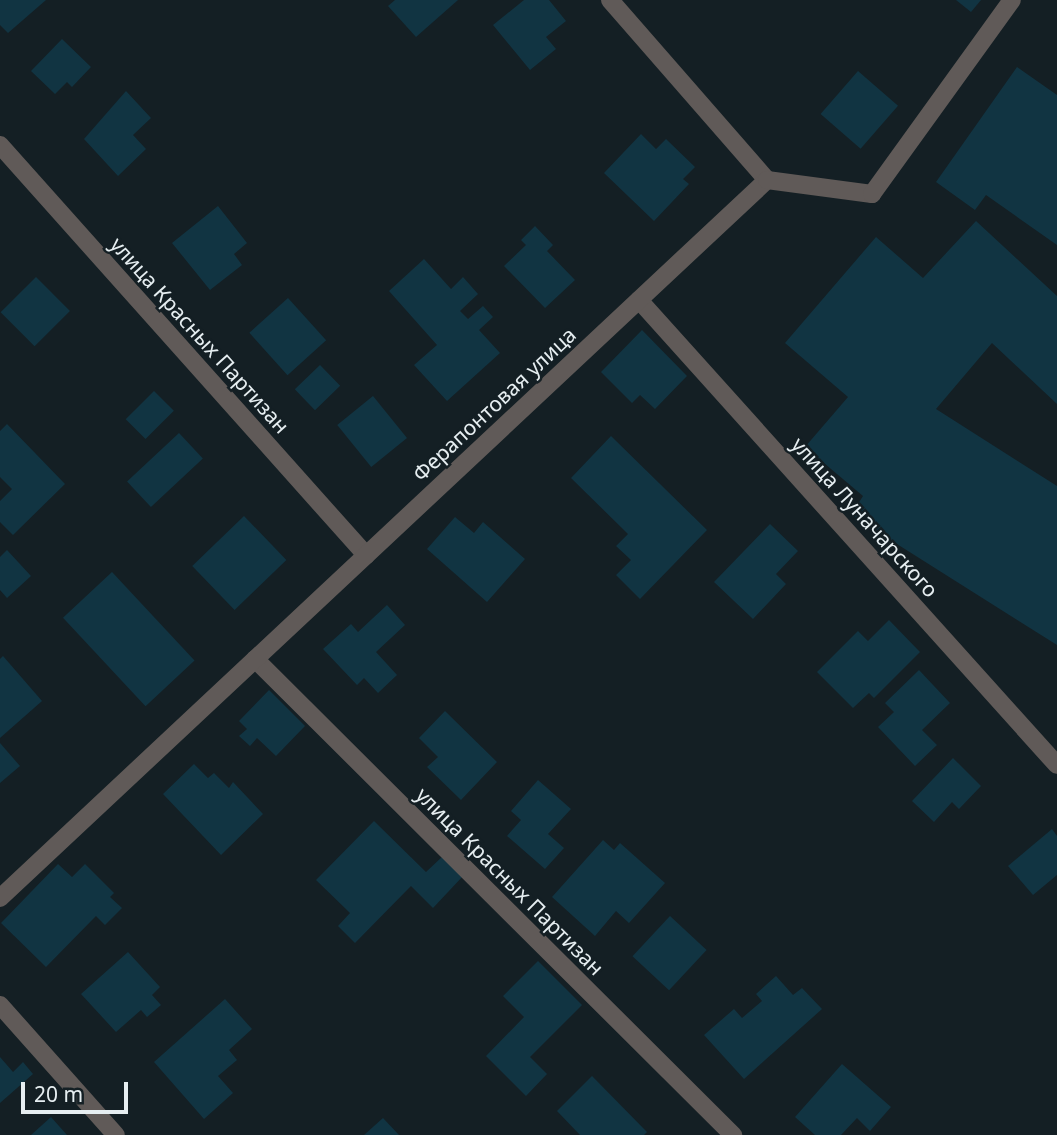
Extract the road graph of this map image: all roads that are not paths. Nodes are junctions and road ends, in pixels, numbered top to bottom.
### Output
1 (610, 0) edge
2 (1013, 0) edge
3 (0, 145) edge
4 (767, 180) junction
5 (639, 300) junction
6 (366, 555) junction
7 (255, 659) junction
8 (1057, 765) edge
9 (0, 898) edge
10 (0, 1005) edge
11 (116, 1135) edge
12 (733, 1135) edge

1 - 4 street
2 - 4 street
3 - 6 street, улица Красных Партизан
4 - 5 street, Ферапонтовая улица
5 - 6 street, Ферапонтовая улица
5 - 8 street, улица Луначарского
6 - 7 street, Ферапонтовая улица
7 - 9 street, Ферапонтовая улица
7 - 12 street, улица Красных Партизан
10 - 11 street

